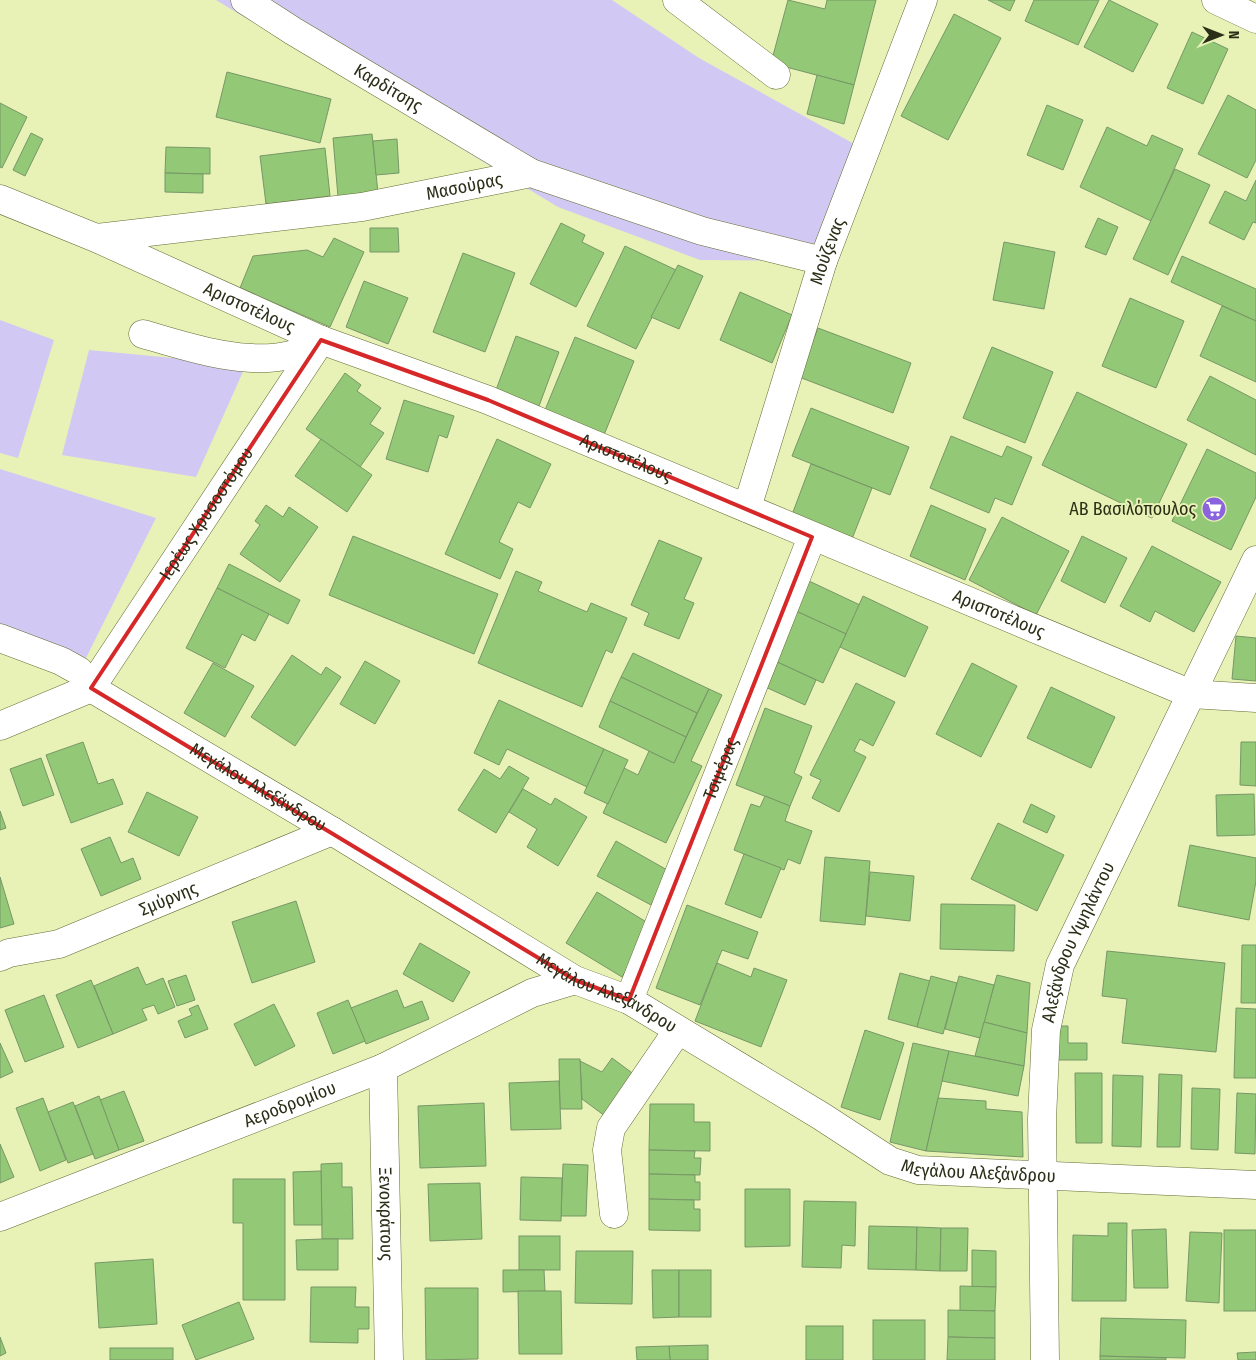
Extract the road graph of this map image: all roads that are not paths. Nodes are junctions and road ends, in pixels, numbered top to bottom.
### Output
1 (245, 0) edge
2 (677, 0) edge
3 (923, 0) edge
4 (1216, 0) edge
5 (1256, 19) edge
6 (776, 75) dead end
7 (531, 173) junction
8 (0, 199) edge
9 (96, 238) junction
10 (823, 262) junction
11 (143, 334) dead end
12 (321, 340) junction
13 (747, 508) junction
14 (812, 537) junction
15 (1256, 560) edge
16 (0, 638) edge
17 (91, 688) junction
18 (1191, 694) junction
19 (1256, 698) edge
20 (0, 726) edge
21 (332, 831) junction
22 (0, 957) edge
23 (575, 980) junction
24 (628, 1000) junction
25 (678, 1030) junction
26 (383, 1068) junction
27 (1043, 1174) junction
28 (1256, 1185) edge
29 (614, 1214) dead end
30 (0, 1218) edge
31 (389, 1360) edge
32 (1045, 1360) edge

1 - 7 street, Καρδίτσης
2 - 6 street
3 - 10 street, Μούζενας
4 - 5 street
7 - 9 street, Μασούρας
7 - 10 street
8 - 9 street, Αριστοτέλους
9 - 12 street, Αριστοτέλους
10 - 13 street, Μούζενας
11 - 12 street
12 - 13 street, Αριστοτέλους
12 - 17 street, Ιερέως Χρυσοστόμου
13 - 14 street, Αριστοτέλους
14 - 18 street, Αριστοτέλους
14 - 24 street, Τσιμέρας
15 - 18 street, Αλεξάνδρου Υψηλάντου
16 - 17 street, Μεγάλου Αλεξάνδρου
17 - 20 street
17 - 21 street, Μεγάλου Αλεξάνδρου
18 - 19 street, Αριστοτέλους
18 - 27 street, Αλεξάνδρου Υψηλάντου
21 - 22 street, Σμύρνης
21 - 23 street, Μεγάλου Αλεξάνδρου
23 - 24 street, Μεγάλου Αλεξάνδρου
23 - 26 street, Αεροδρομίου
24 - 25 street, Μεγάλου Αλεξάνδρου
25 - 27 street, Μεγάλου Αλεξάνδρου
25 - 29 street
26 - 30 street, Αεροδρομίου
26 - 31 street, Ξενοκράτους
27 - 28 street, Μεγάλου Αλεξάνδρου
27 - 32 street, Αλεξάνδρου Υψηλάντου

